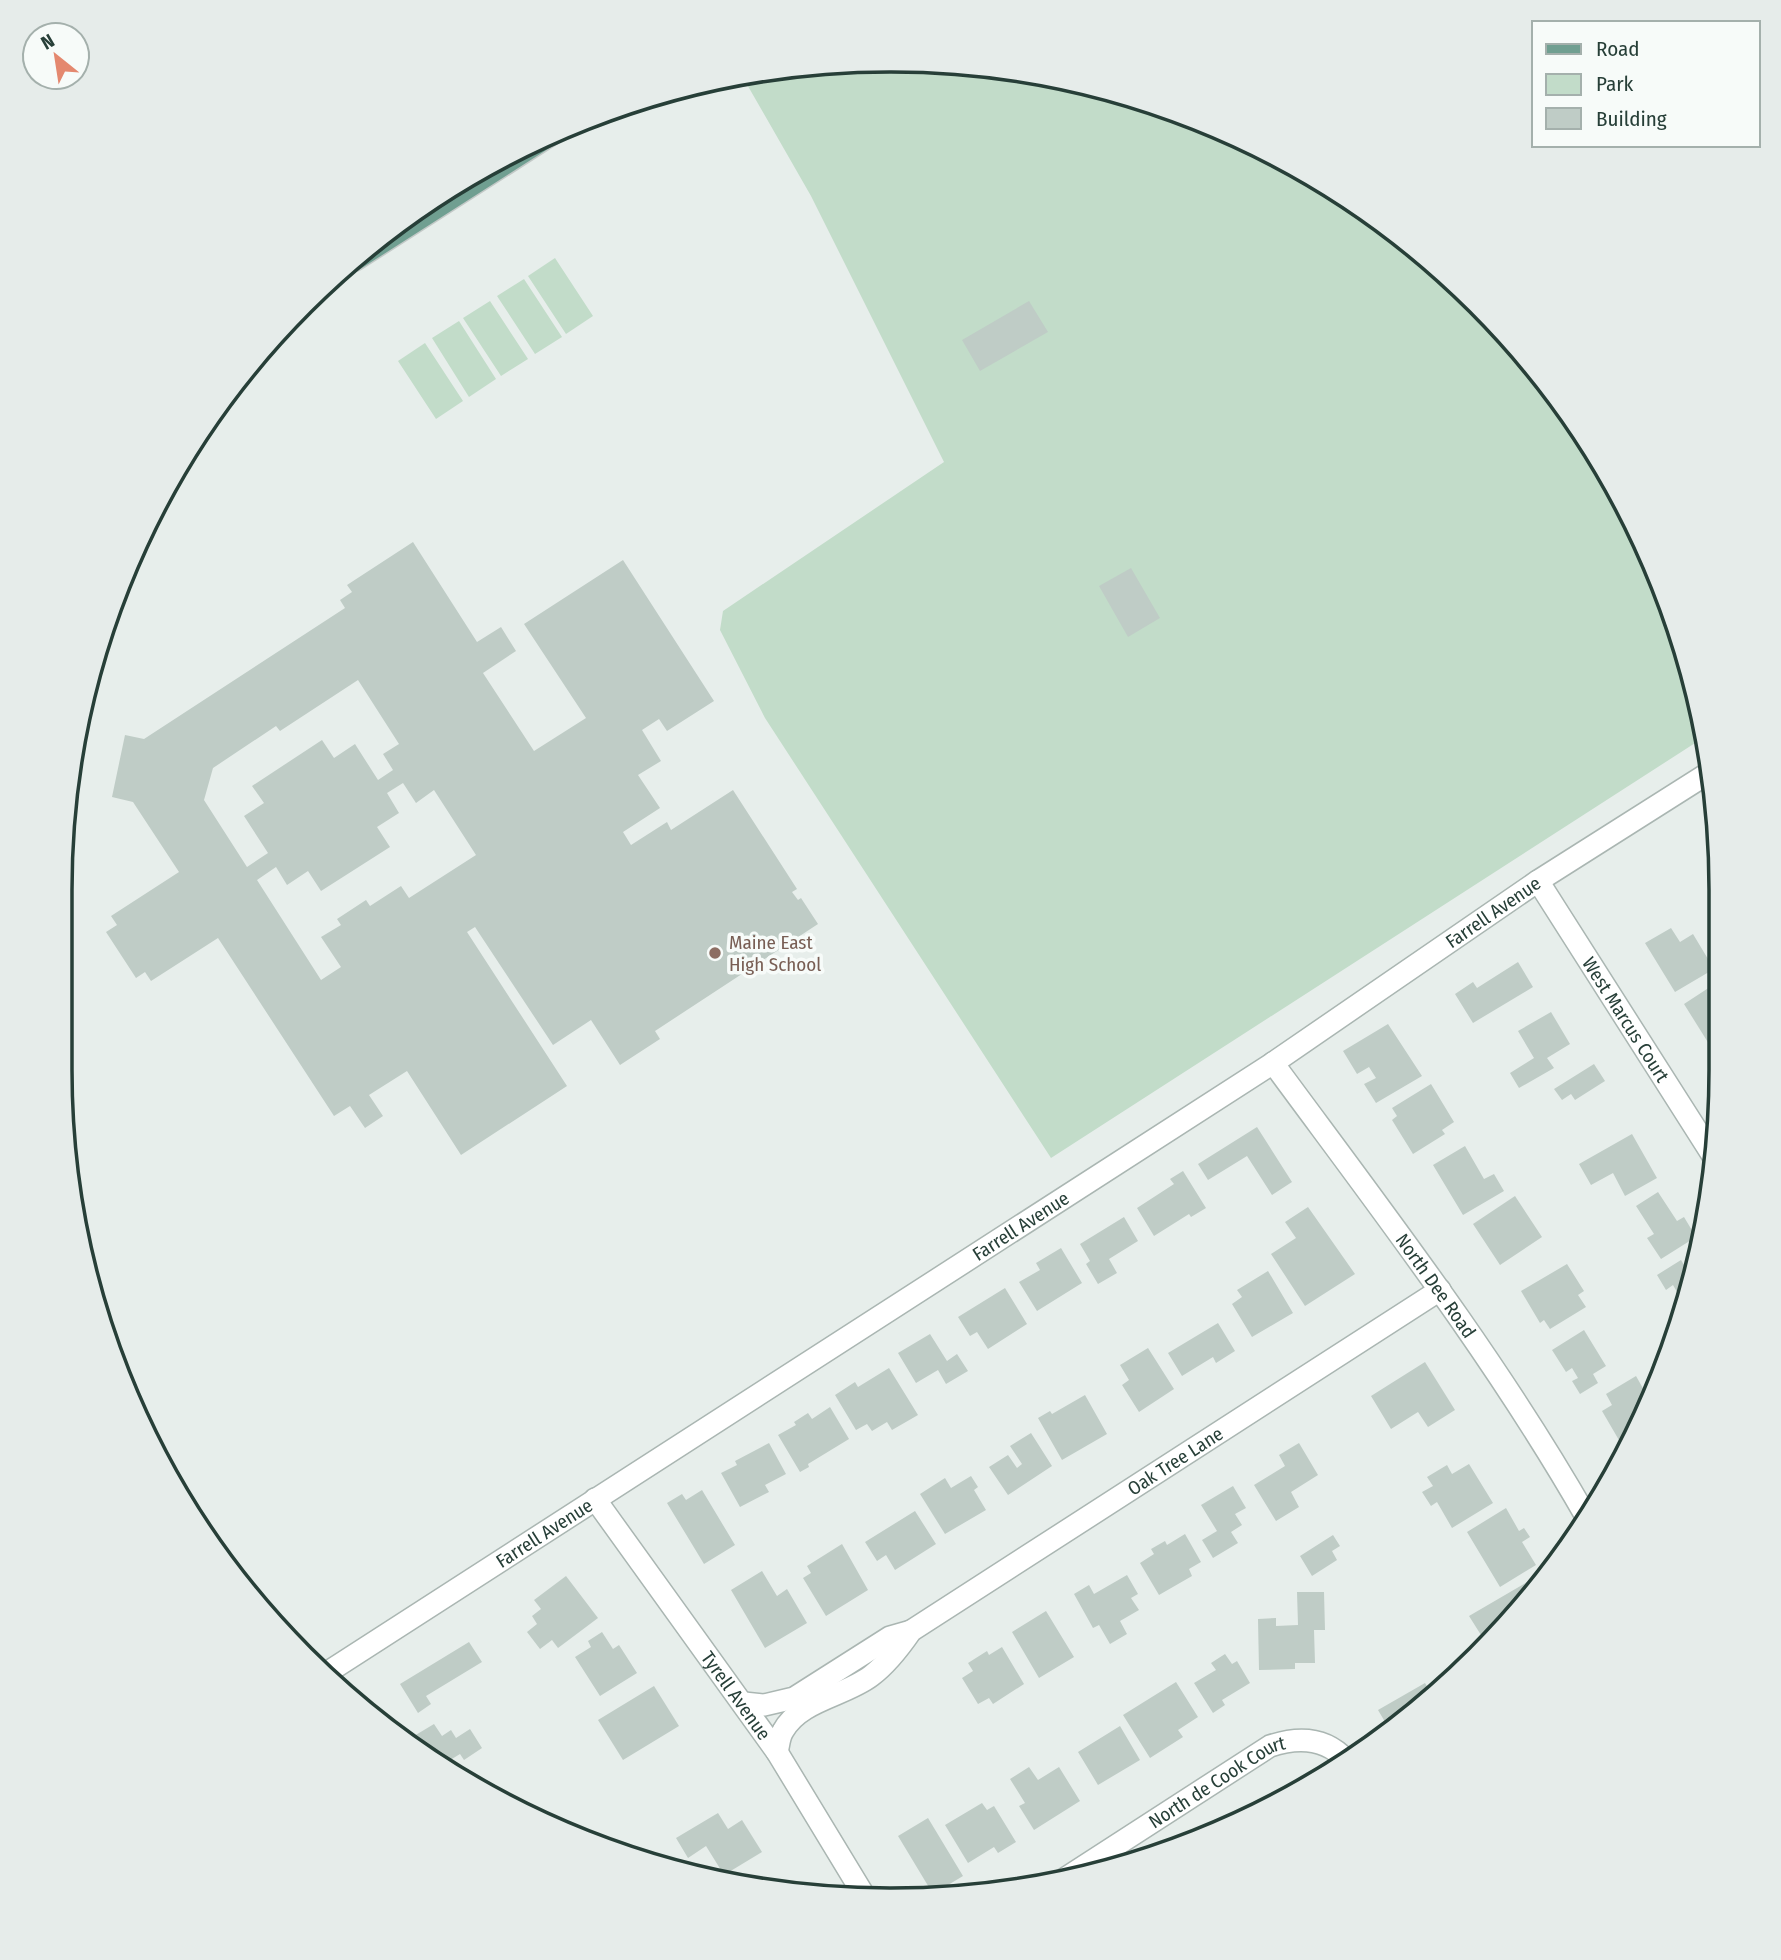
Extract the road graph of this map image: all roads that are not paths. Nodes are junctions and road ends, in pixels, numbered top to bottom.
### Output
1 (1701, 778) edge
2 (1538, 881) junction
3 (1273, 1063) junction
4 (1705, 1143) edge
5 (1440, 1290) junction
6 (595, 1499) junction
7 (1581, 1508) edge
8 (911, 1631) junction
9 (334, 1668) edge
10 (744, 1703) junction
11 (777, 1752) junction
12 (1338, 1754) edge
13 (1088, 1863) edge
14 (858, 1887) edge

1 - 2 street, Farrell Avenue
2 - 3 street, Farrell Avenue
2 - 4 street, West Marcus Court
3 - 5 street, North Dee Road
3 - 6 street, Farrell Avenue
5 - 7 street, North Dee Road
5 - 8 street, Oak Tree Lane
6 - 9 street, Farrell Avenue
6 - 10 street, Tyrell Avenue
8 - 10 street, Oak Tree Lane
8 - 11 street, Oak Tree Lane
10 - 11 street, Tyrell Avenue
11 - 14 street, Tyrell Avenue
12 - 13 street, North de Cook Court

